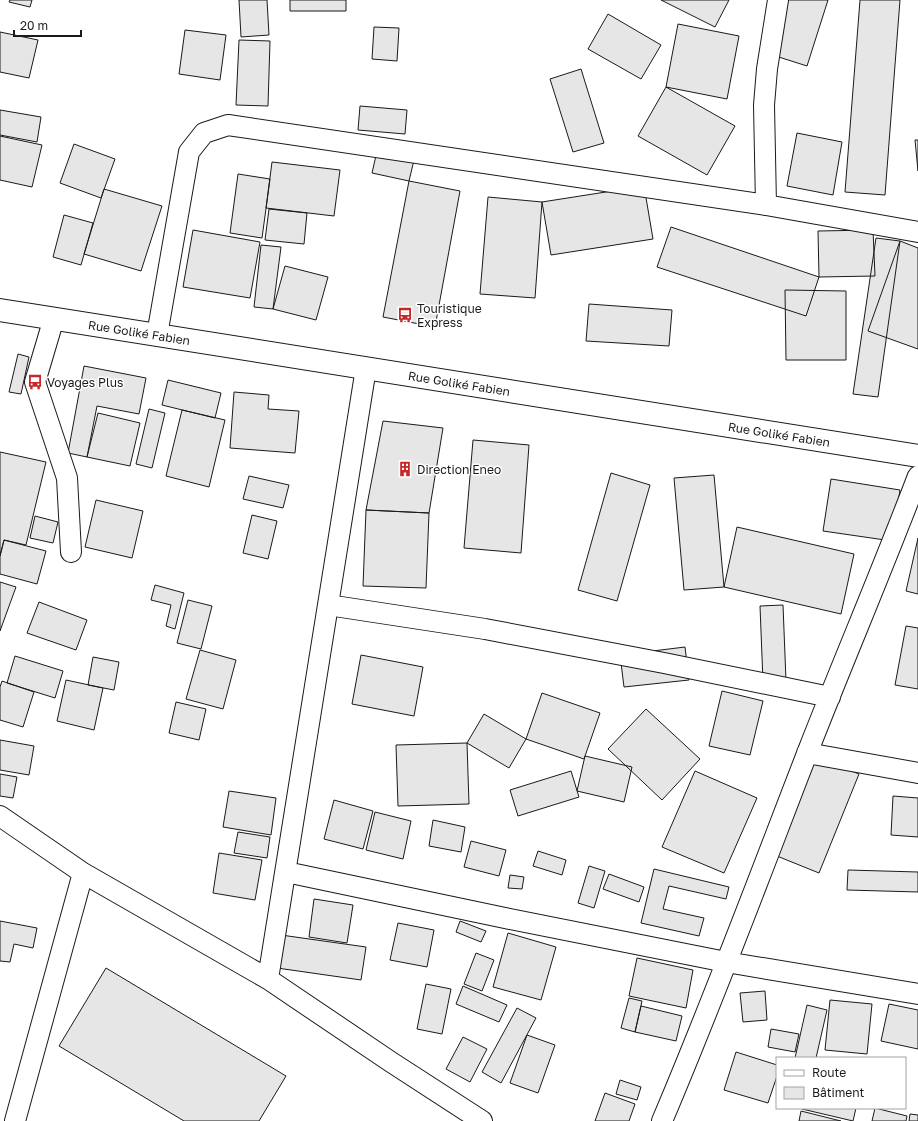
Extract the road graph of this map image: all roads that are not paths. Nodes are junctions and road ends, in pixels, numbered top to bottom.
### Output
1 (778, 0) edge
2 (766, 205) junction
3 (918, 232) edge
4 (0, 310) edge
5 (54, 318) junction
6 (157, 335) junction
7 (366, 368) junction
8 (918, 456) edge
9 (918, 476) edge
10 (71, 552) dead end
11 (328, 605) junction
12 (830, 697) junction
13 (807, 753) junction
14 (918, 773) edge
15 (0, 816) edge
16 (286, 872) junction
17 (83, 873) junction
18 (726, 962) junction
19 (268, 979) junction
20 (918, 994) edge
21 (15, 1121) edge
22 (482, 1121) edge
23 (662, 1121) edge

1 - 2 street
2 - 3 street
2 - 6 street
4 - 5 highway, Rue Goliké Fabien
5 - 6 highway, Rue Goliké Fabien
5 - 10 street
6 - 7 highway, Rue Goliké Fabien
7 - 8 highway, Rue Goliké Fabien
7 - 11 street
9 - 12 street
11 - 12 street
11 - 16 street
12 - 13 street
13 - 14 street
13 - 18 street
15 - 17 street
16 - 18 street
16 - 19 street
17 - 19 street
17 - 21 street
18 - 20 street
18 - 23 street
19 - 22 street

